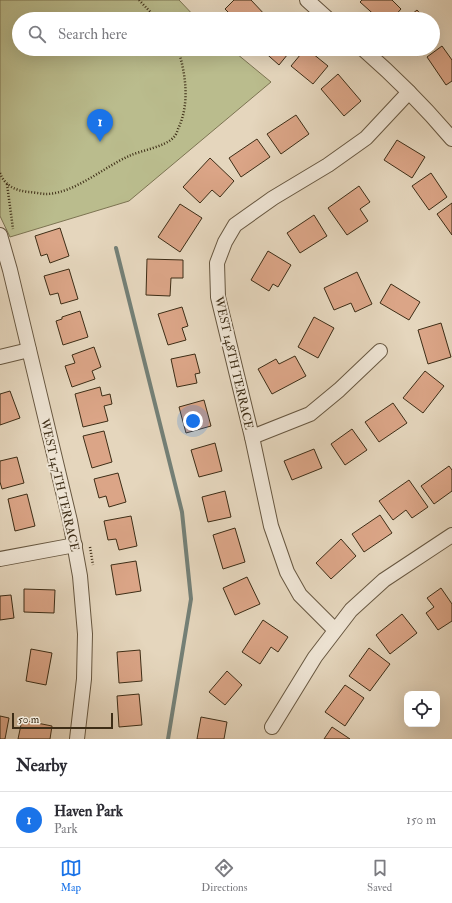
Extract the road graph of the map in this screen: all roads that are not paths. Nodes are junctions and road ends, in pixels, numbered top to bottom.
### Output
1 (307, 0) edge
2 (320, 12) edge
3 (371, 56) edge
4 (409, 92) junction
5 (452, 139) edge
6 (0, 235) edge
7 (29, 350) junction
8 (380, 351) dead end
9 (0, 357) edge
10 (252, 437) junction
11 (450, 542) edge
12 (74, 545) junction
13 (0, 559) edge
14 (335, 630) junction
15 (272, 727) dead end
16 (77, 739) edge

1 - 2 street
3 - 4 street
4 - 5 street
4 - 10 street, WEST 148TH TERRACE
6 - 7 street, WEST 147TH TERRACE
7 - 9 street
7 - 12 street, WEST 147TH TERRACE
8 - 10 street
10 - 14 street, WEST 148TH TERRACE
11 - 14 street
12 - 13 street
12 - 16 street, WEST 147TH TERRACE
14 - 15 street

